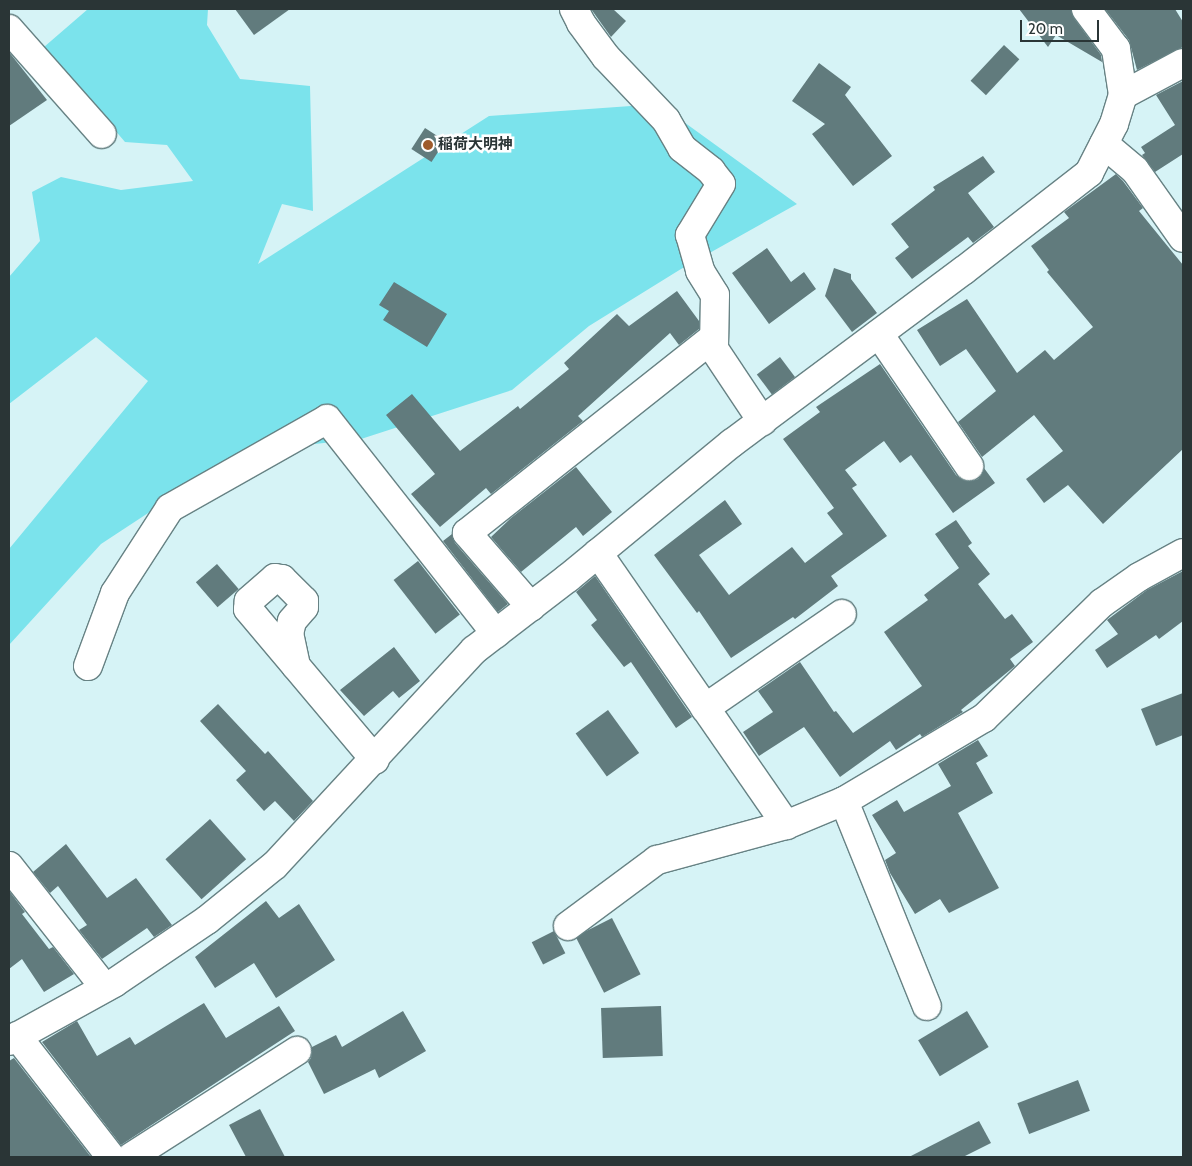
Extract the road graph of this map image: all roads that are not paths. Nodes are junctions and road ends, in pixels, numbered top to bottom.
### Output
1 (574, 9) edge
2 (1086, 9) edge
3 (9, 29) edge
4 (1183, 63) edge
5 (1123, 95) junction
6 (102, 134) dead end
7 (1104, 144) junction
8 (1182, 234) edge
9 (879, 334) junction
10 (714, 337) junction
11 (762, 421) junction
12 (969, 466) dead end
13 (1183, 552) edge
14 (598, 554) junction
15 (531, 607) junction
16 (842, 614) dead end
17 (496, 634) junction
18 (88, 666) dead end
19 (296, 666) dead end
20 (705, 708) junction
21 (374, 760) junction
22 (844, 801) junction
23 (786, 825) junction
24 (9, 866) edge
25 (568, 926) dead end
26 (105, 988) junction
27 (928, 1006) dead end
28 (13, 1039) edge
29 (297, 1051) dead end
30 (111, 1157) edge
31 (131, 1157) edge

1 - 10 street
2 - 5 street
3 - 6 street
4 - 5 street
5 - 7 street
7 - 8 street
7 - 9 street
9 - 11 street
9 - 12 street
10 - 11 street
10 - 15 street
11 - 14 street
13 - 22 street
14 - 15 street
14 - 20 street
15 - 17 street
16 - 20 street
17 - 18 street
17 - 21 street
19 - 21 street
20 - 23 street
21 - 26 street
22 - 23 street
22 - 27 street
23 - 25 street
24 - 26 street
26 - 28 street
28 - 30 street
29 - 31 street

